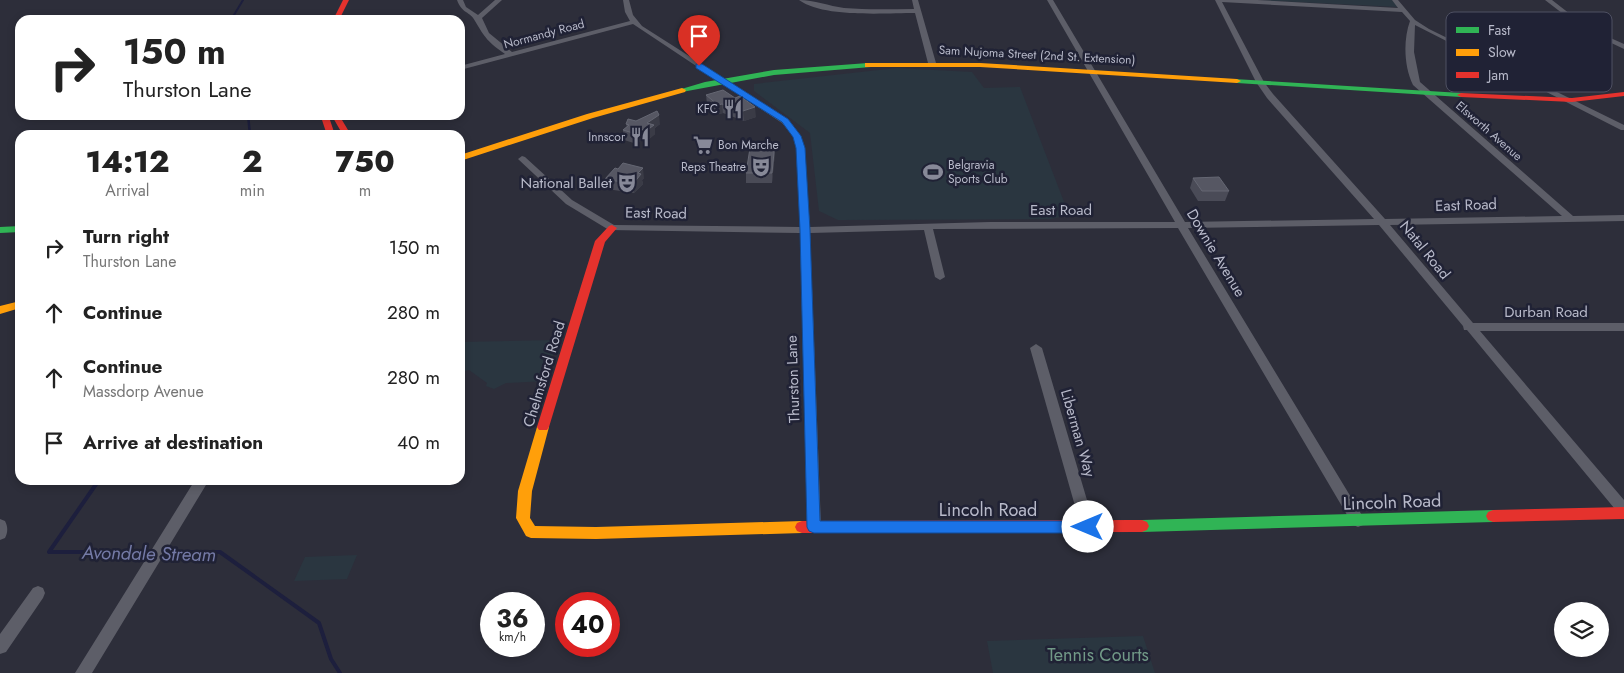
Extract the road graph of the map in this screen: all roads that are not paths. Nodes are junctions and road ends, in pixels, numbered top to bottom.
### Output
1 (346, 0) edge
2 (460, 0) edge
3 (499, 0) edge
4 (626, 0) edge
5 (802, 0) edge
6 (915, 0) edge
7 (1050, 0) edge
8 (1218, 0) edge
9 (1222, 0) edge
10 (1395, 0) edge
11 (1548, 0) edge
12 (1403, 10) junction
13 (920, 11) junction
14 (1564, 12) edge
15 (338, 15) edge
16 (478, 18) junction
17 (1413, 21) junction
18 (633, 22) junction
19 (1446, 40) edge
20 (1612, 41) edge
21 (1624, 47) edge
22 (510, 54) junction
23 (932, 63) junction
24 (465, 67) edge
25 (1090, 71) junction
26 (723, 81) junction
27 (1260, 82) junction
28 (1555, 92) edge
29 (1427, 94) junction
30 (1624, 94) edge
31 (1572, 100) junction
32 (1624, 128) edge
33 (465, 156) edge
34 (522, 159) dead end
35 (1570, 218) junction
36 (1624, 218) edge
37 (1383, 222) junction
38 (1183, 225) junction
39 (928, 227) junction
40 (612, 228) junction
41 (15, 229) edge
42 (0, 230) edge
43 (805, 230) junction
44 (940, 277) dead end
45 (15, 298) edge
46 (0, 303) edge
47 (15, 306) edge
48 (0, 310) edge
49 (1468, 327) junction
50 (1624, 327) edge
51 (1036, 348) dead end
52 (199, 485) edge
53 (1624, 512) edge
54 (1358, 521) junction
55 (814, 527) junction
56 (1088, 527) junction
57 (531, 532) joint
58 (38, 593) dead end
59 (0, 647) edge
60 (83, 673) edge

1 - 15 main road
2 - 16 street
3 - 16 street
4 - 18 street
5 - 13 street
6 - 13 street
7 - 25 street, Downie Avenue
8 - 27 street, Natal Road
9 - 12 street
10 - 12 street
11 - 14 street
12 - 17 street
13 - 23 street
16 - 22 street
17 - 19 street
17 - 29 street, Elsworth Avenue
18 - 22 street, Normandy Road
18 - 26 street, Thurston Lane
20 - 21 street
22 - 24 street, Normandy Road
23 - 25 main road, Sam Nujoma Street (2nd St. Extension)
23 - 26 main road, Sam Nujoma Street (2nd St. Extension)
25 - 27 main road, Sam Nujoma Street (2nd St. Extension)
25 - 38 street, Downie Avenue
26 - 33 main road, Sam Nujoma Street (2nd St. Extension)
26 - 43 street, Thurston Lane
27 - 29 main road, Sam Nujoma Street (2nd St. Extension)
27 - 37 street, Natal Road
28 - 31 street
29 - 31 main road, Sam Nujoma Street (2nd St. Extension)
29 - 35 street, Elsworth Avenue
30 - 31 main road, Sam Nujoma Street (2nd St. Extension)
31 - 32 street
34 - 40 street, East Road
35 - 36 street, East Road
35 - 37 street, East Road
37 - 38 street, East Road
37 - 49 street, Natal Road
38 - 39 street, East Road
38 - 54 street, Downie Avenue
39 - 43 street, East Road
39 - 44 street
40 - 43 street, East Road
40 - 57 main road, Chelmsford Road
41 - 42 main road
43 - 55 street, Thurston Lane
45 - 46 main road
47 - 48 main road
49 - 50 street, Durban Road
49 - 53 street, Natal Road
51 - 56 street, Liberman Way
52 - 60 street
53 - 54 main road, Lincoln Road
54 - 56 main road, Lincoln Road
55 - 56 main road, Lincoln Road
55 - 57 main road, Lincoln Road
58 - 59 street

